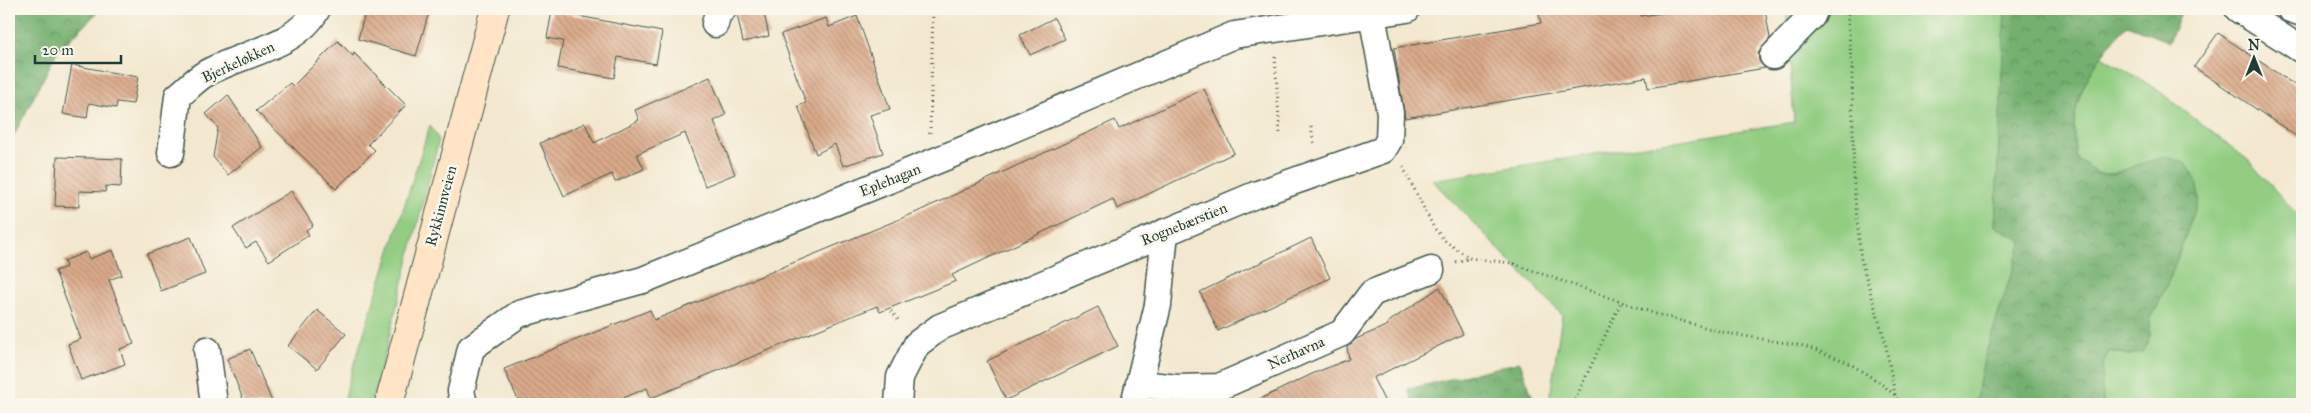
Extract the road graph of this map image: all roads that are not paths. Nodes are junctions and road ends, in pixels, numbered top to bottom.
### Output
1 (318, 9) edge
2 (495, 9) edge
3 (1407, 9) edge
4 (1815, 9) edge
5 (2238, 9) edge
6 (2290, 9) edge
7 (1372, 12) edge
8 (2302, 13) edge
9 (2302, 50) edge
10 (1773, 56) dead end
11 (171, 153) dead end
12 (1165, 232) junction
13 (1431, 270) dead end
14 (207, 350) dead end
15 (1135, 399) edge
16 (214, 404) edge
17 (389, 404) edge
18 (464, 404) edge
19 (898, 404) edge

1 - 11 street, Bjerkeløkken
2 - 17 street, Rykkinnveien
3 - 7 street, Eplehagan
4 - 10 street
5 - 9 street
6 - 8 street
7 - 12 street, Rognebærstien
7 - 18 street, Eplehagan
12 - 15 street, Nerhavna
12 - 19 street, Rognebærstien
13 - 15 street, Nerhavna
14 - 16 street

